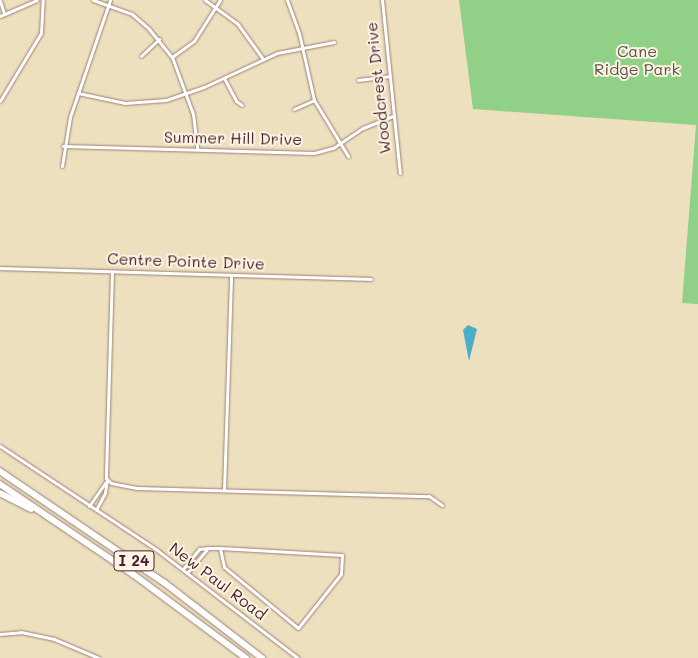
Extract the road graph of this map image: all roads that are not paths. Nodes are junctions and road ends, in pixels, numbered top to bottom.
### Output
1 (37, 0) edge
2 (44, 0) edge
3 (92, 0) edge
4 (205, 0) edge
5 (220, 0) edge
6 (287, 0) edge
7 (382, 0) edge
8 (0, 1) edge
9 (110, 2) edge
10 (215, 6) junction
11 (4, 13) junction
12 (0, 16) edge
13 (159, 39) junction
14 (334, 42) dead end
15 (301, 48) junction
16 (141, 56) dead end
17 (172, 57) junction
18 (263, 59) junction
19 (389, 76) junction
20 (224, 78) junction
21 (358, 80) dead end
22 (78, 93) junction
23 (187, 93) junction
24 (314, 100) junction
25 (0, 101) edge
26 (242, 105) dead end
27 (294, 109) dead end
28 (394, 116) junction
29 (340, 144) junction
30 (63, 146) junction
31 (197, 150) junction
32 (348, 156) dead end
33 (62, 166) dead end
34 (400, 173) dead end
35 (0, 268) edge
36 (112, 272) junction
37 (231, 275) junction
38 (371, 280) dead end
39 (0, 446) edge
40 (0, 471) edge
41 (107, 480) junction
42 (0, 484) edge
43 (224, 490) junction
44 (0, 493) edge
45 (442, 505) dead end
46 (89, 506) junction
47 (96, 510) junction
48 (62, 526) junction
49 (208, 548) junction
50 (220, 548) junction
51 (192, 558) junction
52 (196, 561) junction
53 (183, 569) junction
54 (187, 573) junction
55 (0, 634) edge
56 (99, 658) edge
57 (246, 658) edge
58 (262, 658) edge
59 (298, 658) edge

1 - 11 street
2 - 25 street
3 - 9 street
4 - 10 street
5 - 10 street
6 - 15 street
7 - 19 street, Woodcrest Drive
8 - 11 street
9 - 13 street
9 - 22 street
10 - 17 street
10 - 18 street
11 - 12 street
13 - 16 street
13 - 17 street
14 - 15 street
15 - 18 street
15 - 24 street
17 - 23 street
18 - 20 street
19 - 21 street
19 - 28 street, Woodcrest Drive
20 - 23 street
20 - 26 street
22 - 23 street
22 - 30 street
23 - 31 street
24 - 27 street
24 - 29 street
28 - 29 street, Summer Hill Drive
28 - 34 street, Woodcrest Drive
29 - 31 street, Summer Hill Drive
29 - 32 street
30 - 31 street, Summer Hill Drive
30 - 33 street
35 - 36 street, Centre Pointe Drive
36 - 37 street, Centre Pointe Drive
36 - 41 street
37 - 38 street, Centre Pointe Drive
37 - 43 street
39 - 46 street, New Paul Road
40 - 58 highway, I 24
41 - 43 street
41 - 46 street
41 - 47 street
42 - 48 highway, I 24
43 - 45 street
44 - 48 highway
46 - 47 street, New Paul Road
47 - 53 street, New Paul Road
48 - 57 highway, I 24
49 - 50 street
49 - 51 street
49 - 52 street
50 - 50 street
51 - 52 street
51 - 53 street
52 - 54 street
53 - 54 street, New Paul Road
54 - 59 street, New Paul Road
55 - 56 street

